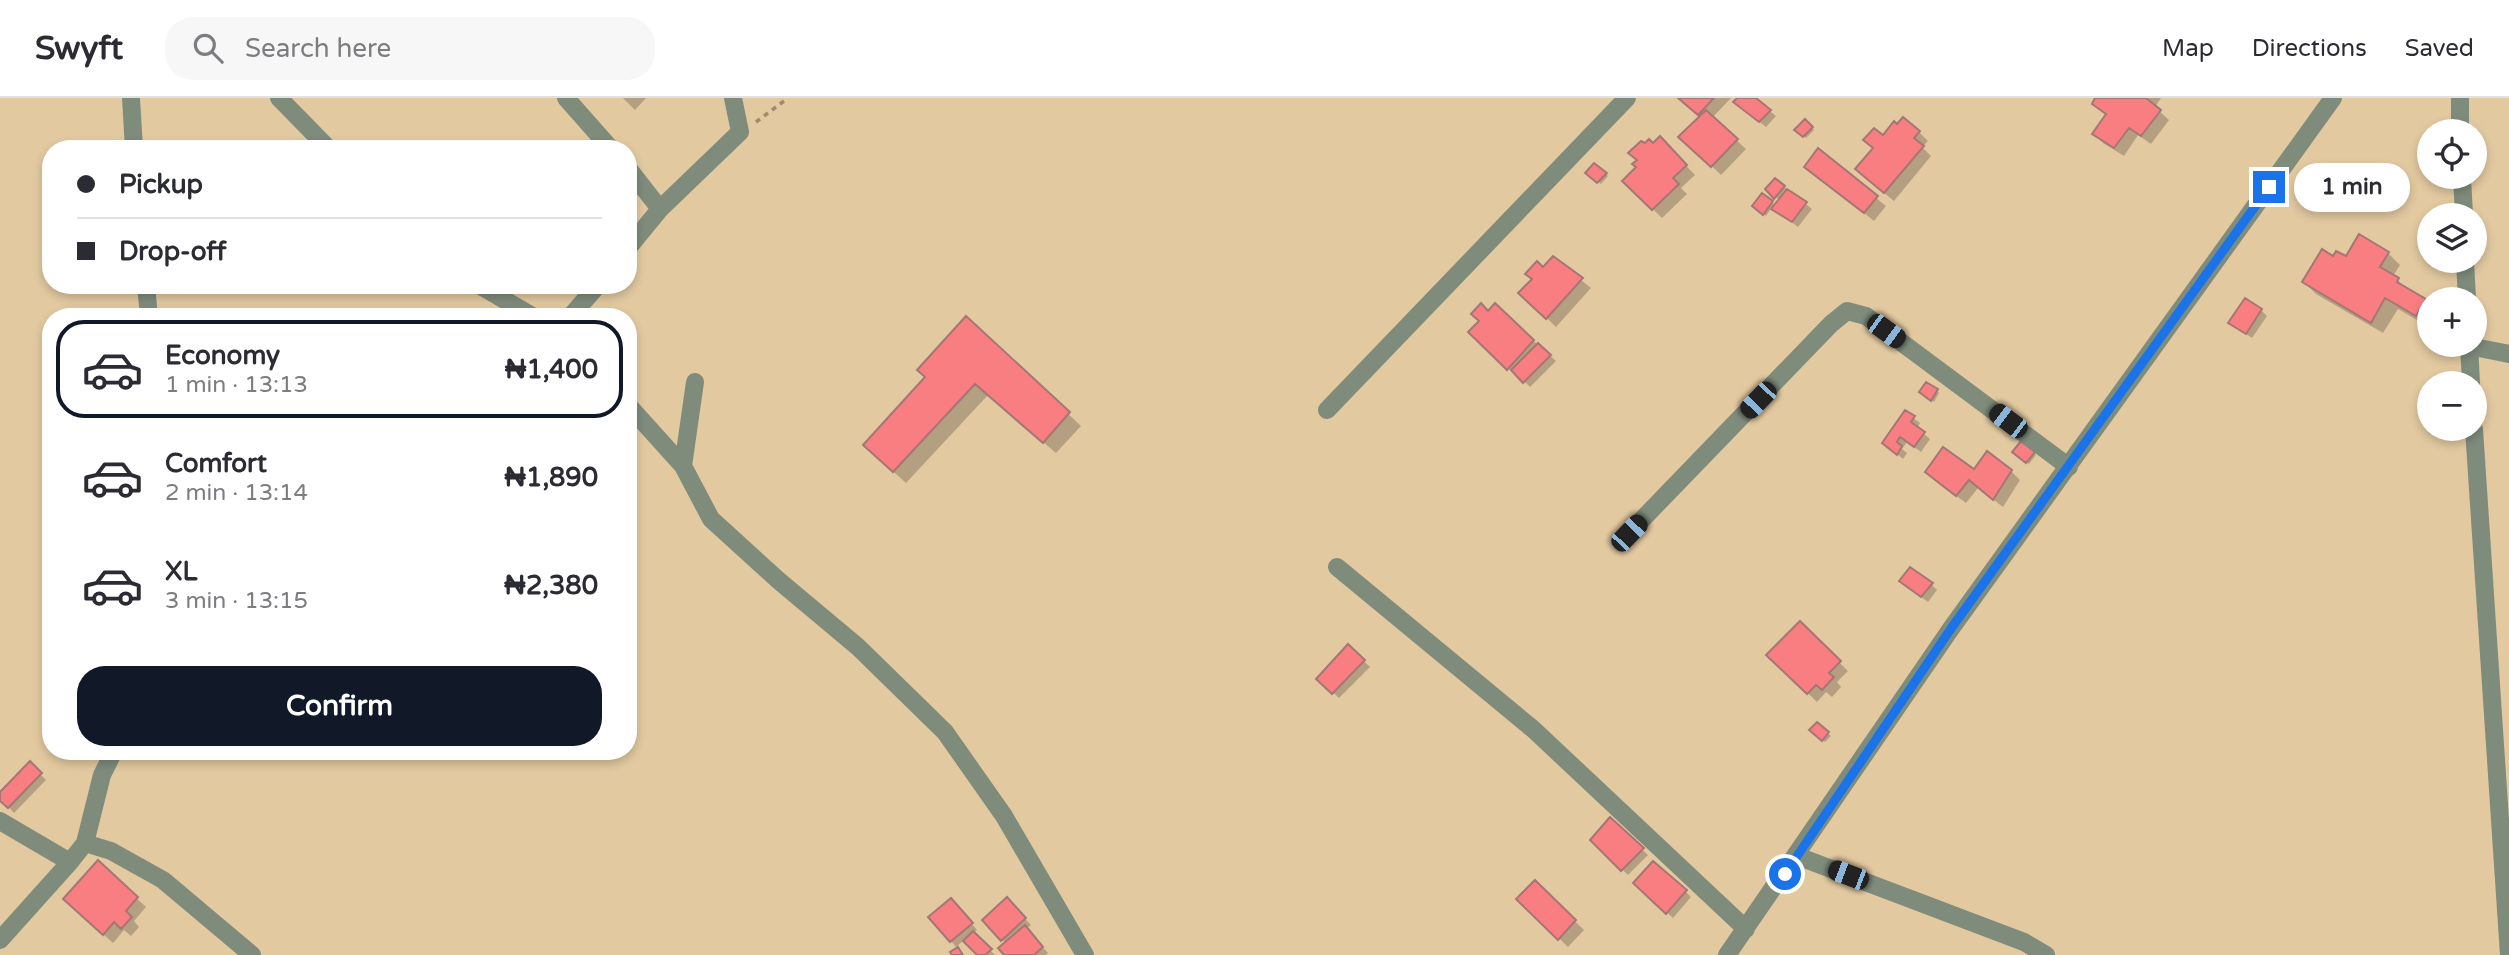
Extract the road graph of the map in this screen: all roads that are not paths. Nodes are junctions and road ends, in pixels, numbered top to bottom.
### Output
1 (131, 98) edge
2 (279, 98) edge
3 (566, 98) edge
4 (733, 98) edge
5 (1627, 98) edge
6 (2333, 98) edge
7 (2460, 98) edge
8 (2460, 119) edge
9 (133, 140) edge
10 (320, 140) edge
11 (603, 140) edge
12 (637, 180) edge
13 (660, 209) junction
14 (637, 237) edge
15 (494, 294) edge
16 (590, 294) edge
17 (519, 308) edge
18 (578, 308) edge
19 (2487, 350) edge
20 (2509, 354) edge
21 (695, 382) dead end
22 (1327, 410) dead end
23 (637, 415) edge
24 (2475, 441) edge
25 (683, 466) junction
26 (2069, 467) junction
27 (1629, 533) dead end
28 (1337, 567) dead end
29 (110, 760) edge
30 (0, 821) edge
31 (85, 843) junction
32 (1797, 856) junction
33 (71, 862) junction
34 (1746, 929) junction
35 (0, 940) edge
36 (252, 955) edge
37 (1085, 955) edge
38 (1727, 955) edge
39 (2046, 955) edge
40 (2509, 955) edge

1 - 9 street
2 - 10 street
3 - 11 street
4 - 13 street
5 - 22 street
6 - 26 street
7 - 8 street
12 - 13 street
13 - 14 street
15 - 17 street
16 - 18 street
19 - 20 street
21 - 25 street
23 - 25 street
24 - 40 street
25 - 37 street
26 - 27 street
26 - 32 street
28 - 34 street
29 - 31 street
30 - 33 street
31 - 33 street
31 - 36 street
32 - 34 street
32 - 39 street
33 - 35 street
34 - 38 street

